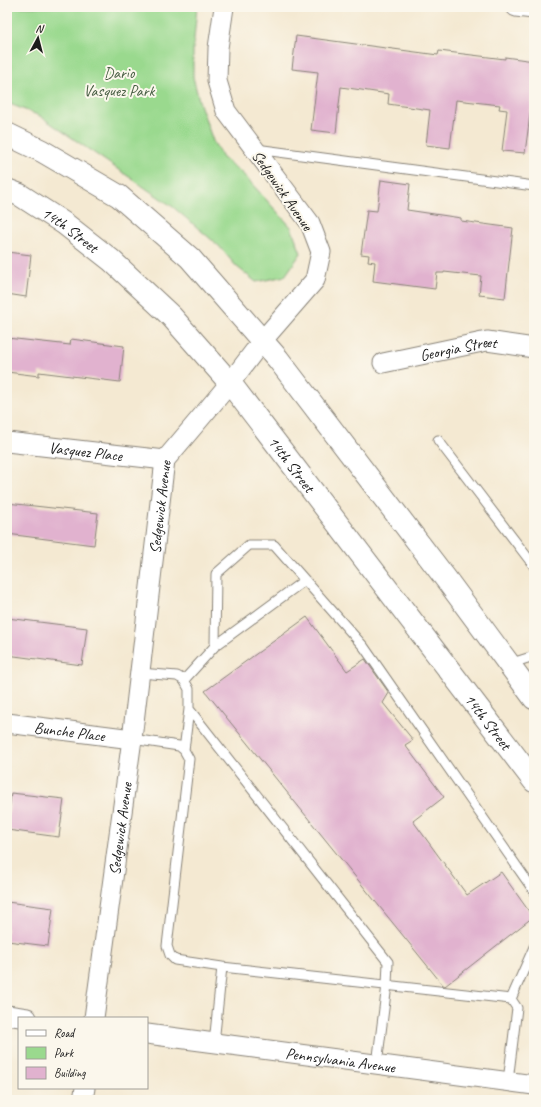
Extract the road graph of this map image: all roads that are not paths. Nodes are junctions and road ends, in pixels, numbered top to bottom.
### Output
1 (224, 7) edge
2 (516, 7) edge
3 (534, 10) edge
4 (7, 134) edge
5 (254, 149) junction
6 (534, 186) edge
7 (7, 190) edge
8 (262, 341) junction
9 (534, 348) edge
10 (383, 363) dead end
11 (230, 383) junction
12 (438, 440) dead end
13 (7, 442) edge
14 (165, 460) junction
15 (534, 566) edge
16 (306, 580) junction
17 (215, 646) junction
18 (534, 656) edge
19 (509, 664) junction
20 (140, 673) junction
21 (184, 680) junction
22 (534, 698) edge
23 (189, 709) junction
24 (7, 723) edge
25 (132, 739) junction
26 (184, 750) junction
27 (534, 781) edge
28 (534, 891) edge
29 (534, 947) edge
30 (222, 967) junction
31 (387, 985) junction
32 (511, 999) junction
33 (7, 1015) edge
34 (20, 1017) edge
35 (94, 1017) edge
36 (148, 1034) edge
37 (214, 1043) junction
38 (377, 1064) junction
39 (508, 1081) junction
40 (534, 1084) edge
41 (85, 1089) edge
42 (83, 1100) edge

1 - 5 street, Sedgewick Avenue
2 - 3 street
4 - 8 main road
5 - 6 lane
5 - 8 street, Sedgewick Avenue
7 - 11 main road, 14th Street
8 - 11 street, Sedgewick Avenue
8 - 19 main road
9 - 10 street, Georgia Street
11 - 14 street, Sedgewick Avenue
11 - 27 main road, 14th Street
12 - 15 lane
13 - 14 street, Vasquez Place
14 - 20 street, Sedgewick Avenue
16 - 17 lane
16 - 17 lane
16 - 28 lane
17 - 21 lane
18 - 19 lane
19 - 22 main road
20 - 21 lane
20 - 25 street, Sedgewick Avenue
21 - 23 lane
23 - 26 lane
23 - 31 lane
24 - 25 street, Bunche Place
25 - 26 lane
25 - 35 street, Sedgewick Avenue
26 - 30 lane
29 - 32 lane
30 - 31 lane
30 - 37 lane
31 - 32 lane
31 - 38 lane
32 - 39 lane
33 - 34 street
36 - 37 street, Pennsylvania Avenue
37 - 38 street, Pennsylvania Avenue
38 - 39 street, Pennsylvania Avenue
39 - 40 street, Pennsylvania Avenue
41 - 42 street

